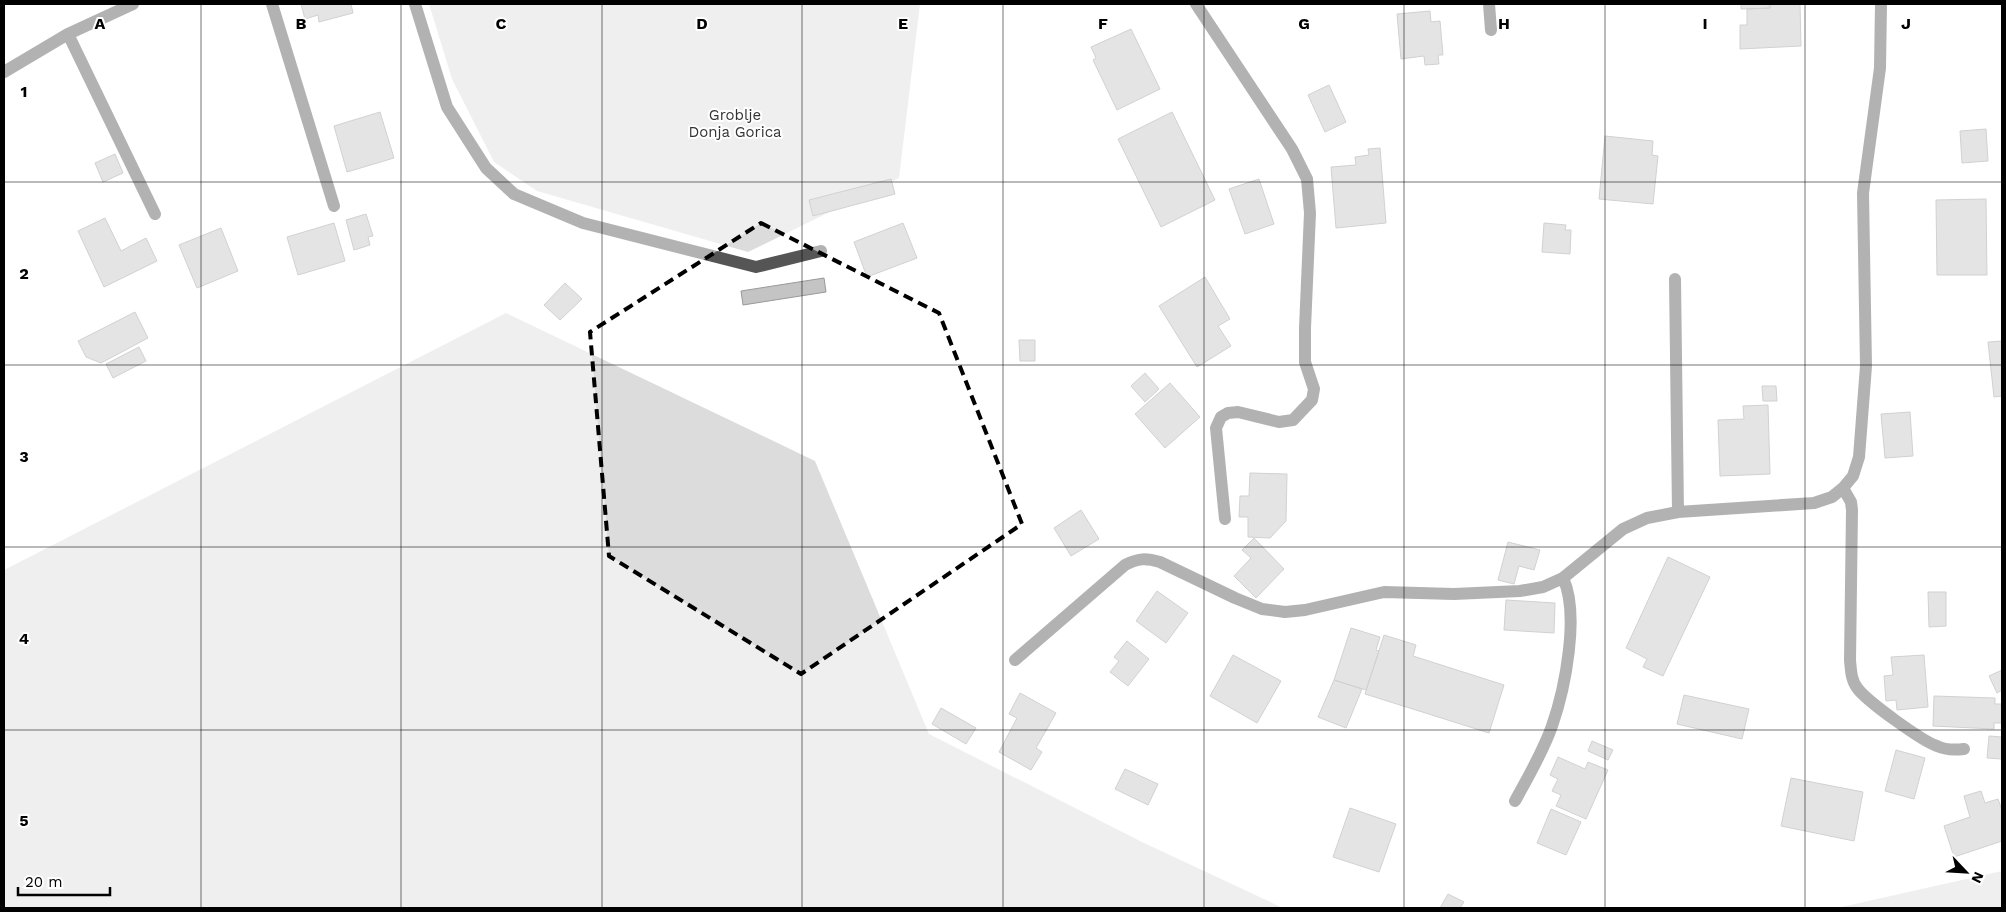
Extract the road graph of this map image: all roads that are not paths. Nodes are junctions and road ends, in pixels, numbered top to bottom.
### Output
1 (133, 4) edge
2 (272, 4) edge
3 (415, 4) edge
4 (1196, 4) edge
5 (1489, 4) edge
6 (1881, 4) edge
7 (1491, 30) dead end
8 (68, 34) junction
9 (4, 72) edge
10 (334, 206) dead end
11 (155, 214) dead end
12 (820, 250) dead end
13 (1675, 280) dead end
14 (1843, 488) junction
15 (1678, 512) junction
16 (1225, 519) dead end
17 (1563, 578) junction
18 (1015, 660) dead end
19 (1964, 749) dead end
20 (1515, 801) dead end

1 - 8 street
2 - 10 street
3 - 12 street
4 - 16 street
5 - 7 street
6 - 14 street
8 - 9 street
8 - 11 street
13 - 15 street
14 - 15 street
14 - 19 street
15 - 17 street
17 - 18 street
17 - 20 street

